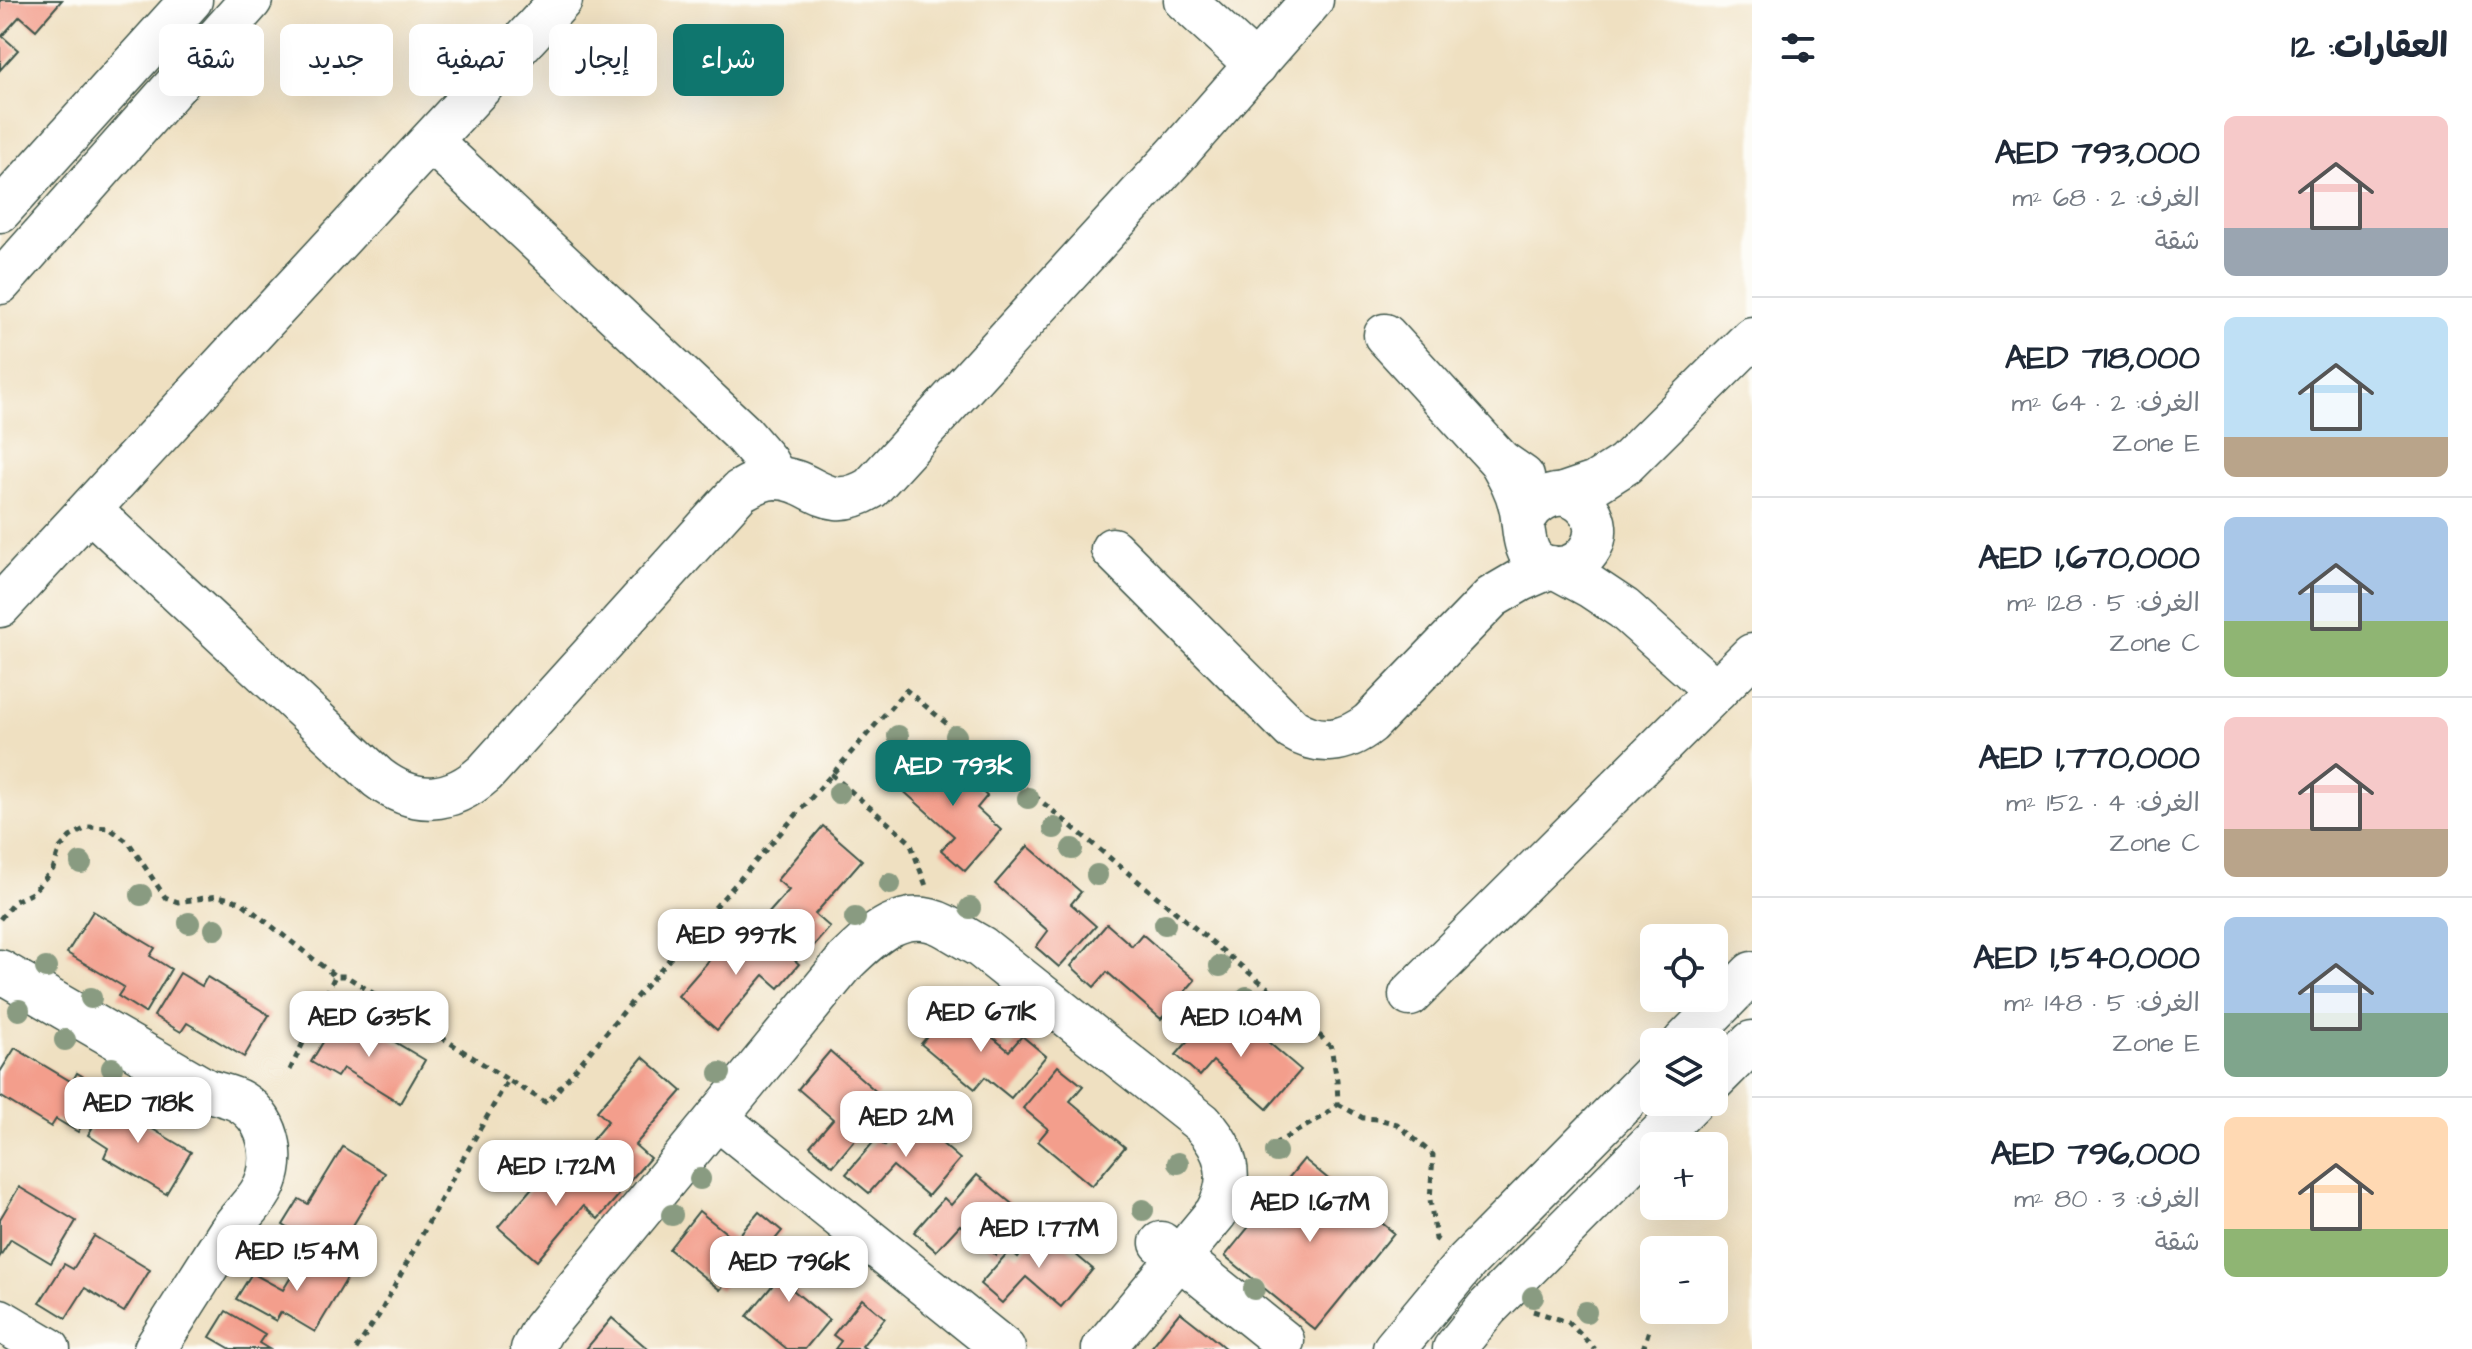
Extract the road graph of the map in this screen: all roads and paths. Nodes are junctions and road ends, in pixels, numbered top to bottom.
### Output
1 (191, 0) edge
2 (251, 0) edge
3 (561, 0) edge
4 (1185, 0) edge
5 (1312, 0) edge
6 (1256, 65) junction
7 (432, 142) junction
8 (0, 211) edge
9 (0, 283) edge
10 (1385, 335) dead end
11 (1752, 338) edge
12 (1500, 461) junction
13 (1625, 464) junction
14 (776, 478) junction
15 (1559, 494) junction
16 (90, 510) junction
17 (1595, 537) junction
18 (1112, 549) dead end
19 (1538, 549) junction
20 (0, 606) edge
21 (1624, 609) junction
22 (1752, 655) edge
23 (1716, 691) junction
24 (831, 774) junction
25 (931, 901) junction
26 (0, 919) edge
27 (981, 947) junction
28 (846, 961) junction
29 (0, 971) edge
30 (1752, 973) edge
31 (335, 976) junction
32 (1410, 995) dead end
33 (1698, 1028) edge
34 (1752, 1042) edge
35 (1728, 1066) edge
36 (290, 1070) dead end
37 (508, 1080) junction
38 (1640, 1086) edge
39 (1338, 1104) junction
40 (1678, 1116) edge
41 (717, 1118) junction
42 (1276, 1143) dead end
43 (1170, 1251) junction
44 (1467, 1261) junction
45 (1527, 1307) dead end
46 (0, 1320) edge
47 (1649, 1330) dead end
48 (1283, 1341) dead end
49 (49, 1349) edge
50 (155, 1349) edge
51 (356, 1349) edge
52 (532, 1349) edge
53 (1004, 1349) edge
54 (1074, 1349) edge
55 (1103, 1349) edge
56 (1394, 1349) edge
57 (1454, 1349) edge
58 (1595, 1349) edge
59 (1643, 1349) edge

1 - 8 street
2 - 9 street
3 - 7 street
4 - 6 street
5 - 6 street
6 - 14 street
7 - 14 street
7 - 16 street
10 - 12 street
11 - 13 street
12 - 15 street
12 - 19 street
13 - 15 street
13 - 17 street
14 - 16 street
15 - 17 street
15 - 19 street
16 - 20 street
17 - 19 street
17 - 21 street
18 - 19 street
19 - 21 street
21 - 23 street
22 - 23 street
23 - 32 street
24 - 25 path
24 - 37 path
24 - 39 path
25 - 27 street
25 - 28 street
26 - 31 path
27 - 28 street
27 - 43 street
28 - 41 street
29 - 50 street
30 - 33 street
31 - 36 path
31 - 37 path
34 - 35 street
37 - 51 path
38 - 44 street
39 - 42 path
39 - 44 path
40 - 57 street
41 - 52 street
41 - 53 street
43 - 48 street
43 - 54 street
43 - 55 street
44 - 56 street
45 - 58 path
46 - 49 street
47 - 59 path

